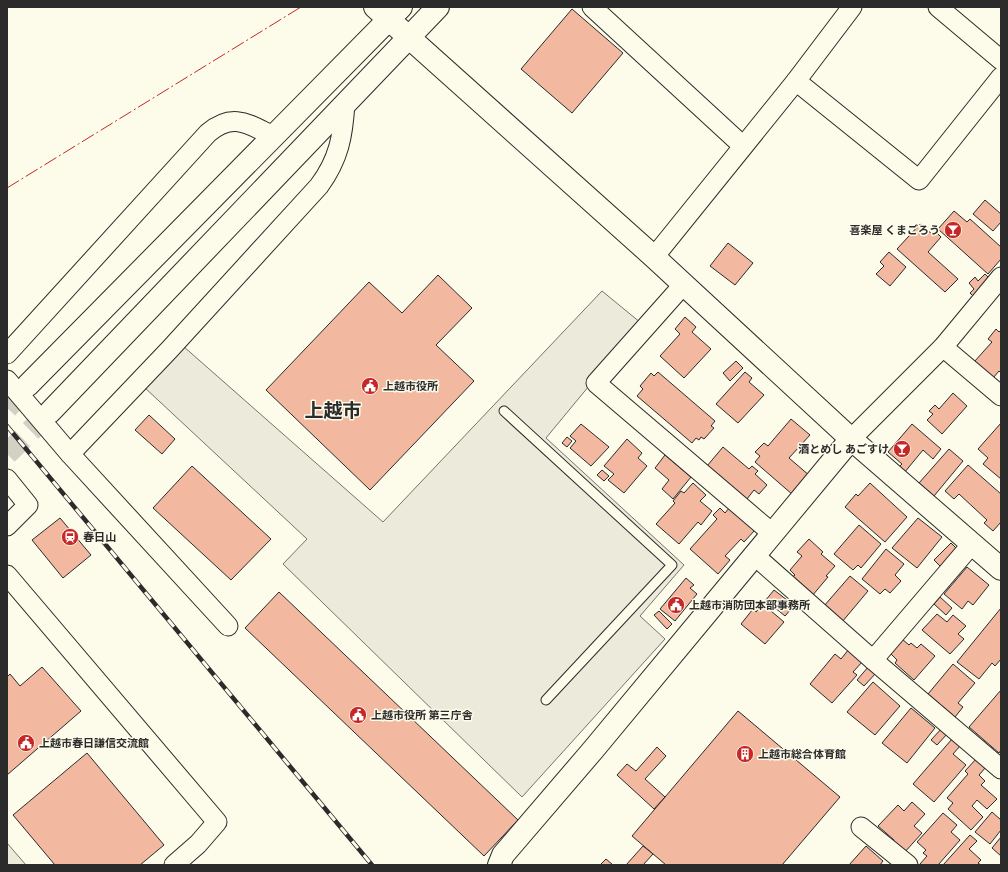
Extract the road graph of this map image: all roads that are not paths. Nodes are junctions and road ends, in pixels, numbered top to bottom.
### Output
1 (438, 7) edge
2 (592, 7) edge
3 (852, 7) edge
4 (938, 7) edge
5 (388, 11) edge
6 (409, 38) junction
7 (1001, 60) edge
8 (1001, 77) edge
9 (796, 81) junction
10 (345, 103) junction
11 (273, 136) junction
12 (743, 146) junction
13 (654, 257) junction
14 (1001, 277) edge
15 (684, 284) junction
16 (943, 346) junction
17 (7, 354) edge
18 (7, 380) edge
19 (28, 386) tunnel mouth
20 (1001, 396) edge
21 (504, 411) dead end
22 (50, 412) tunnel mouth
23 (851, 439) junction
24 (70, 454) junction
25 (7, 479) edge
26 (7, 526) edge
27 (772, 533) junction
28 (972, 544) junction
29 (754, 555) junction
30 (1001, 569) edge
31 (7, 575) edge
32 (228, 626) dead end
33 (873, 660) junction
34 (546, 700) dead end
35 (1001, 769) edge
36 (862, 827) dead end
37 (174, 865) edge
38 (499, 865) edge
39 (908, 865) edge

1 - 6 street
2 - 12 street
3 - 9 street
4 - 7 street
5 - 6 street
5 - 11 street
6 - 10 street
6 - 13 street
8 - 9 street
9 - 12 street
10 - 22 street
10 - 24 street
11 - 17 street
11 - 19 street
12 - 13 street
13 - 15 street
14 - 16 street
15 - 23 street
15 - 27 street
16 - 20 street
16 - 23 street
18 - 24 street
21 - 34 lane
23 - 27 street
23 - 28 street
24 - 32 street
25 - 26 street
27 - 29 street
28 - 30 street
28 - 33 street
29 - 33 street
29 - 38 street
31 - 37 street
33 - 35 street
36 - 39 street

